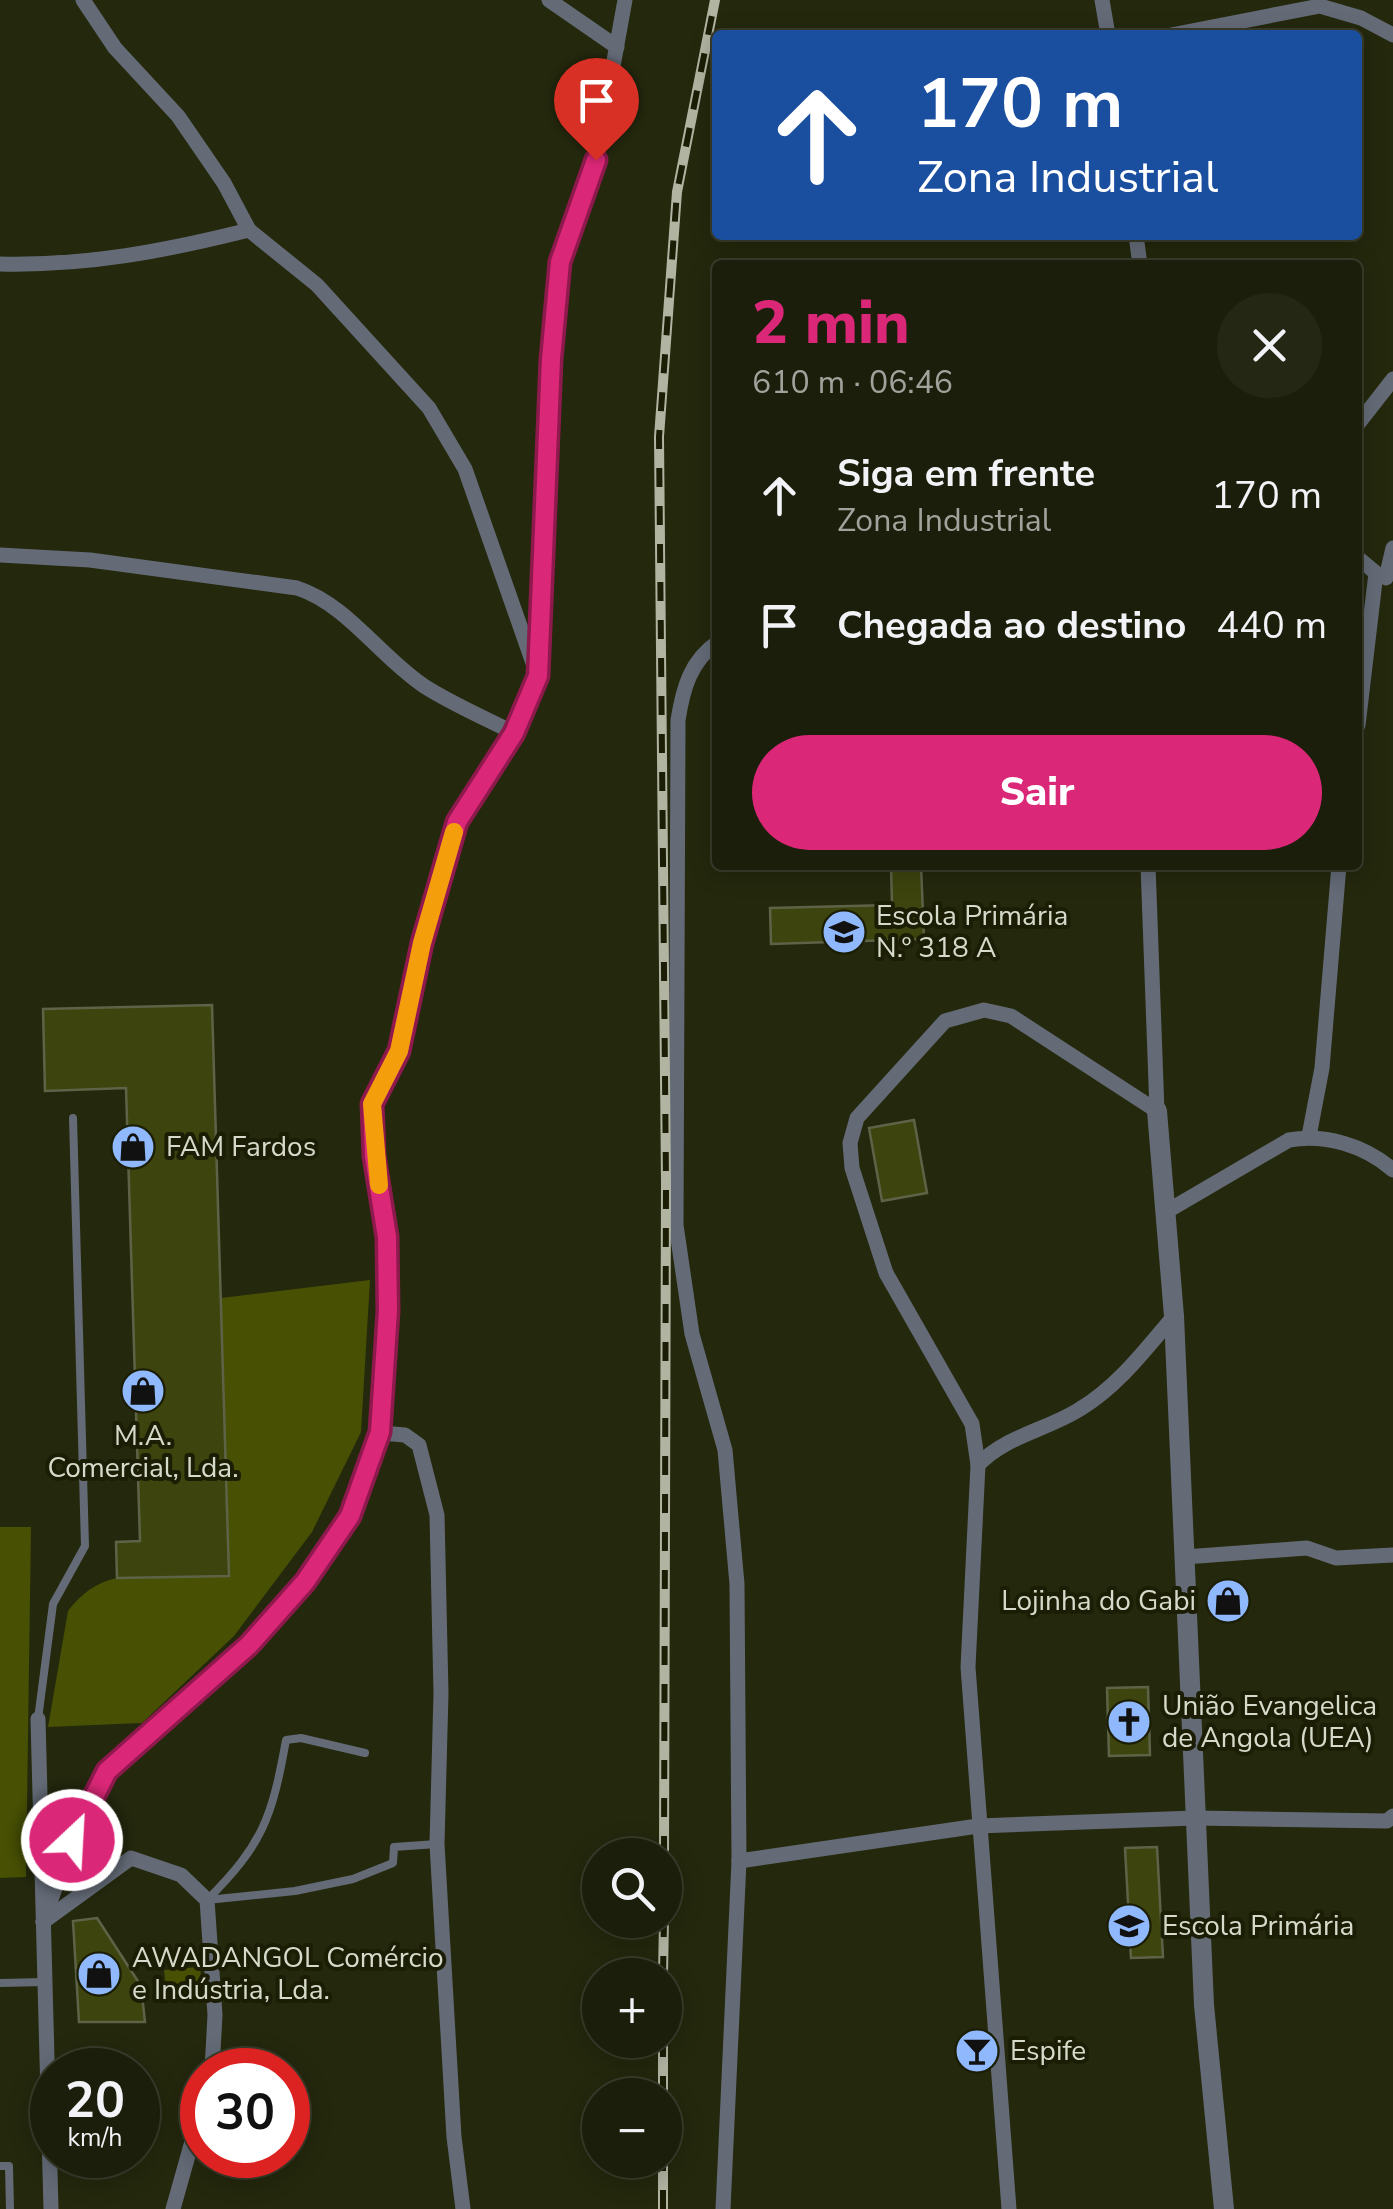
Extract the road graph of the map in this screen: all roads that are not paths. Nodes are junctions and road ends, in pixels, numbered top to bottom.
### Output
1 (83, 0) edge
2 (549, 0) edge
3 (625, 0) edge
4 (1102, 0) edge
5 (1107, 30) edge
6 (1197, 30) edge
7 (1393, 35) edge
8 (617, 46) junction
9 (249, 230) junction
10 (0, 264) edge
11 (1393, 378) edge
12 (1362, 419) edge
13 (1393, 548) edge
14 (0, 555) edge
15 (1362, 561) edge
16 (1385, 578) edge
17 (712, 647) edge
18 (538, 676) junction
19 (1362, 703) edge
20 (514, 733) junction
21 (1148, 870) edge
22 (1339, 870) edge
23 (1157, 1111) junction
24 (73, 1118) dead end
25 (1309, 1136) junction
26 (1393, 1170) edge
27 (1164, 1214) junction
28 (1174, 1316) junction
29 (380, 1432) junction
30 (978, 1465) junction
31 (1393, 1555) edge
32 (1185, 1558) junction
33 (38, 1719) joint
34 (365, 1752) dead end
35 (1393, 1816) edge
36 (1195, 1818) junction
37 (978, 1826) junction
38 (437, 1844) junction
39 (739, 1862) junction
40 (207, 1900) junction
41 (44, 1922) junction
42 (45, 1982) junction
43 (0, 1983) edge
44 (214, 2048) edge
45 (0, 2166) edge
46 (182, 2178) edge
47 (10, 2209) edge
48 (52, 2209) edge
49 (174, 2209) edge
50 (462, 2209) edge
51 (722, 2209) edge
52 (1009, 2209) edge
53 (1224, 2209) edge

1 - 9 street
2 - 8 street
3 - 8 street
4 - 5 street
6 - 7 street
8 - 18 street
9 - 10 street
9 - 18 street
11 - 12 street
13 - 16 street
14 - 20 street
15 - 16 street
16 - 19 street
17 - 39 street
18 - 20 street
20 - 29 street
21 - 23 street
22 - 25 street
23 - 27 street
23 - 30 street
24 - 33 lane
25 - 26 street
25 - 27 street
27 - 28 street
28 - 30 street
28 - 32 street
29 - 38 street
29 - 41 street
30 - 37 street
31 - 32 street
32 - 36 street
33 - 41 street
34 - 40 lane
35 - 36 street
36 - 37 street
36 - 53 street
37 - 39 street
37 - 52 street
38 - 40 lane
38 - 50 street
39 - 51 street
40 - 41 street
40 - 44 street
41 - 42 street
42 - 43 lane
42 - 48 street
45 - 47 lane
46 - 49 street

